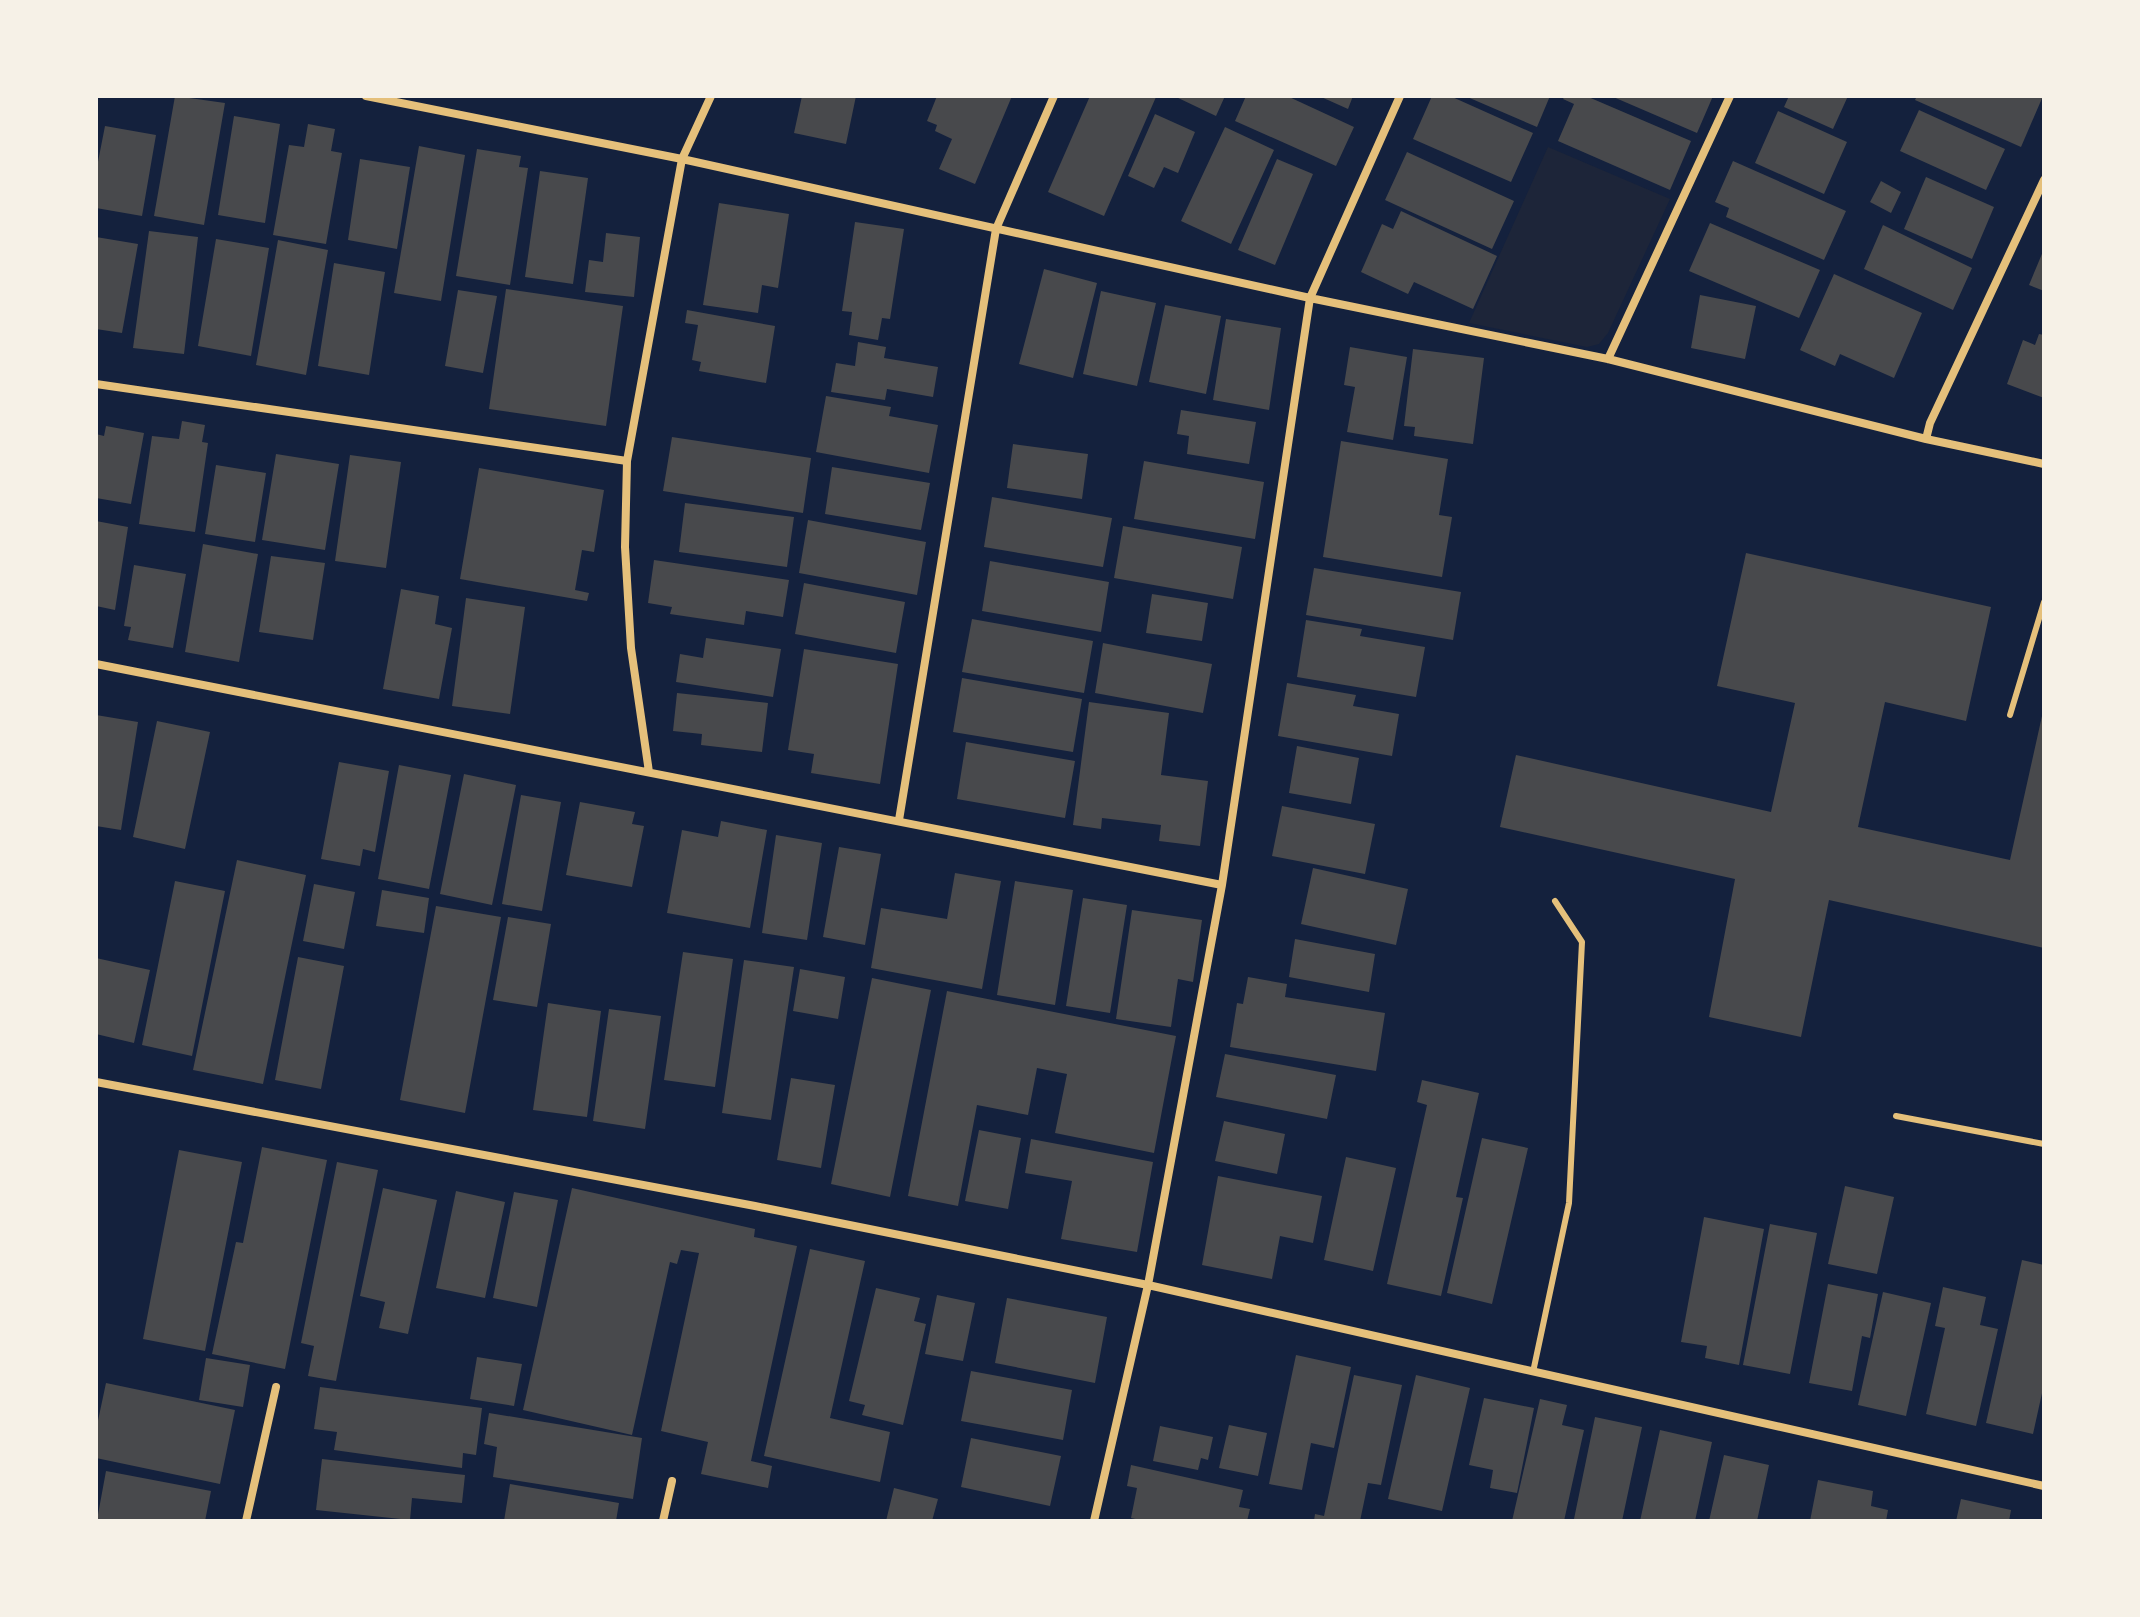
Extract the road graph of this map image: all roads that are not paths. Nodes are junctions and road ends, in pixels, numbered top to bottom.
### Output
1 (366, 96) edge
2 (372, 96) edge
3 (711, 96) edge
4 (1054, 96) edge
5 (1400, 96) edge
6 (1730, 96) edge
7 (682, 159) junction
8 (2044, 180) edge
9 (996, 229) junction
10 (1310, 298) junction
11 (1608, 359) junction
12 (96, 384) edge
13 (1926, 439) junction
14 (627, 461) junction
15 (2044, 464) edge
16 (2044, 602) edge
17 (96, 664) edge
18 (2010, 715) dead end
19 (649, 772) junction
20 (899, 820) junction
21 (1222, 885) junction
22 (1555, 901) dead end
23 (96, 1082) edge
24 (1896, 1116) dead end
25 (2044, 1144) edge
26 (1148, 1285) junction
27 (1533, 1372) junction
28 (276, 1387) dead end
29 (672, 1481) dead end
30 (2044, 1486) edge
31 (246, 1521) edge
32 (663, 1521) edge
33 (1094, 1521) edge

1 - 2 street
2 - 7 street
3 - 7 street
4 - 9 street
5 - 10 street
6 - 11 street
7 - 9 street
7 - 14 street
8 - 13 street
9 - 10 street
9 - 20 street
10 - 11 street
10 - 21 street
11 - 13 street
12 - 14 street
13 - 15 street
14 - 19 street
16 - 18 lane
17 - 19 street
19 - 20 street
20 - 21 street
21 - 26 street
22 - 27 lane
23 - 26 street
24 - 25 lane
26 - 27 street
26 - 33 street
27 - 30 street
28 - 31 street
29 - 32 street

